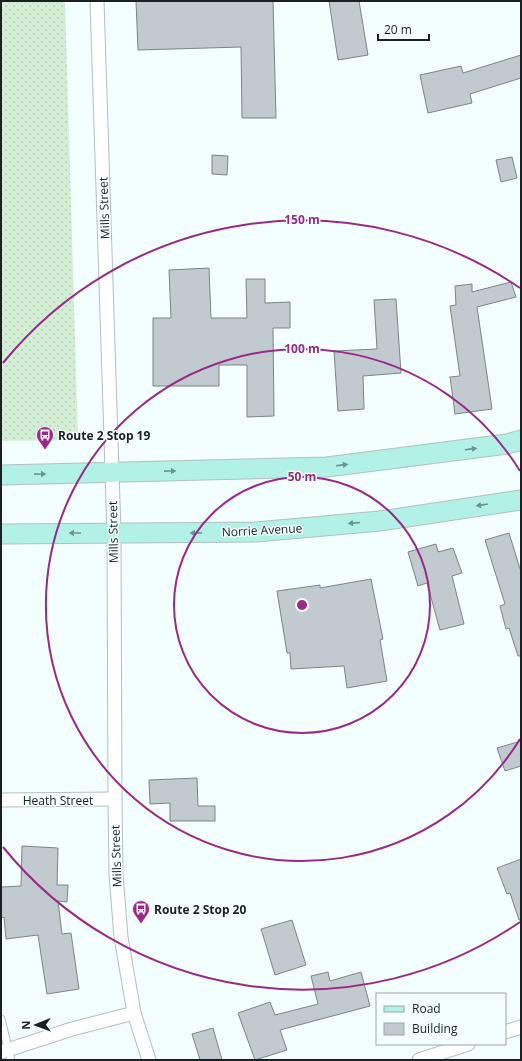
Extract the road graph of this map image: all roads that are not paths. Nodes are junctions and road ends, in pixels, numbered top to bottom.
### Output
1 (98, 1) edge
2 (521, 440) edge
3 (112, 472) junction
4 (1, 475) edge
5 (521, 500) edge
6 (114, 533) junction
7 (1, 534) edge
8 (114, 799) junction
9 (1, 800) edge
10 (134, 1013) junction
11 (1, 1019) edge
12 (521, 1027) edge
13 (506, 1032) edge
14 (465, 1045) edge
15 (7, 1054) edge
16 (149, 1060) edge
17 (419, 1060) edge

1 - 3 street, Mills Street
3 -> 2 main road
4 -> 3 main road
3 - 6 street, Mills Street
5 -> 6 main road, Norrie Avenue
6 -> 7 main road, Norrie Avenue
6 - 8 street, Mills Street
8 - 9 street, Heath Street
8 - 10 street, Mills Street
10 - 15 street
10 - 16 street, Mills Street
11 - 15 lane
12 - 13 street
14 - 17 street

